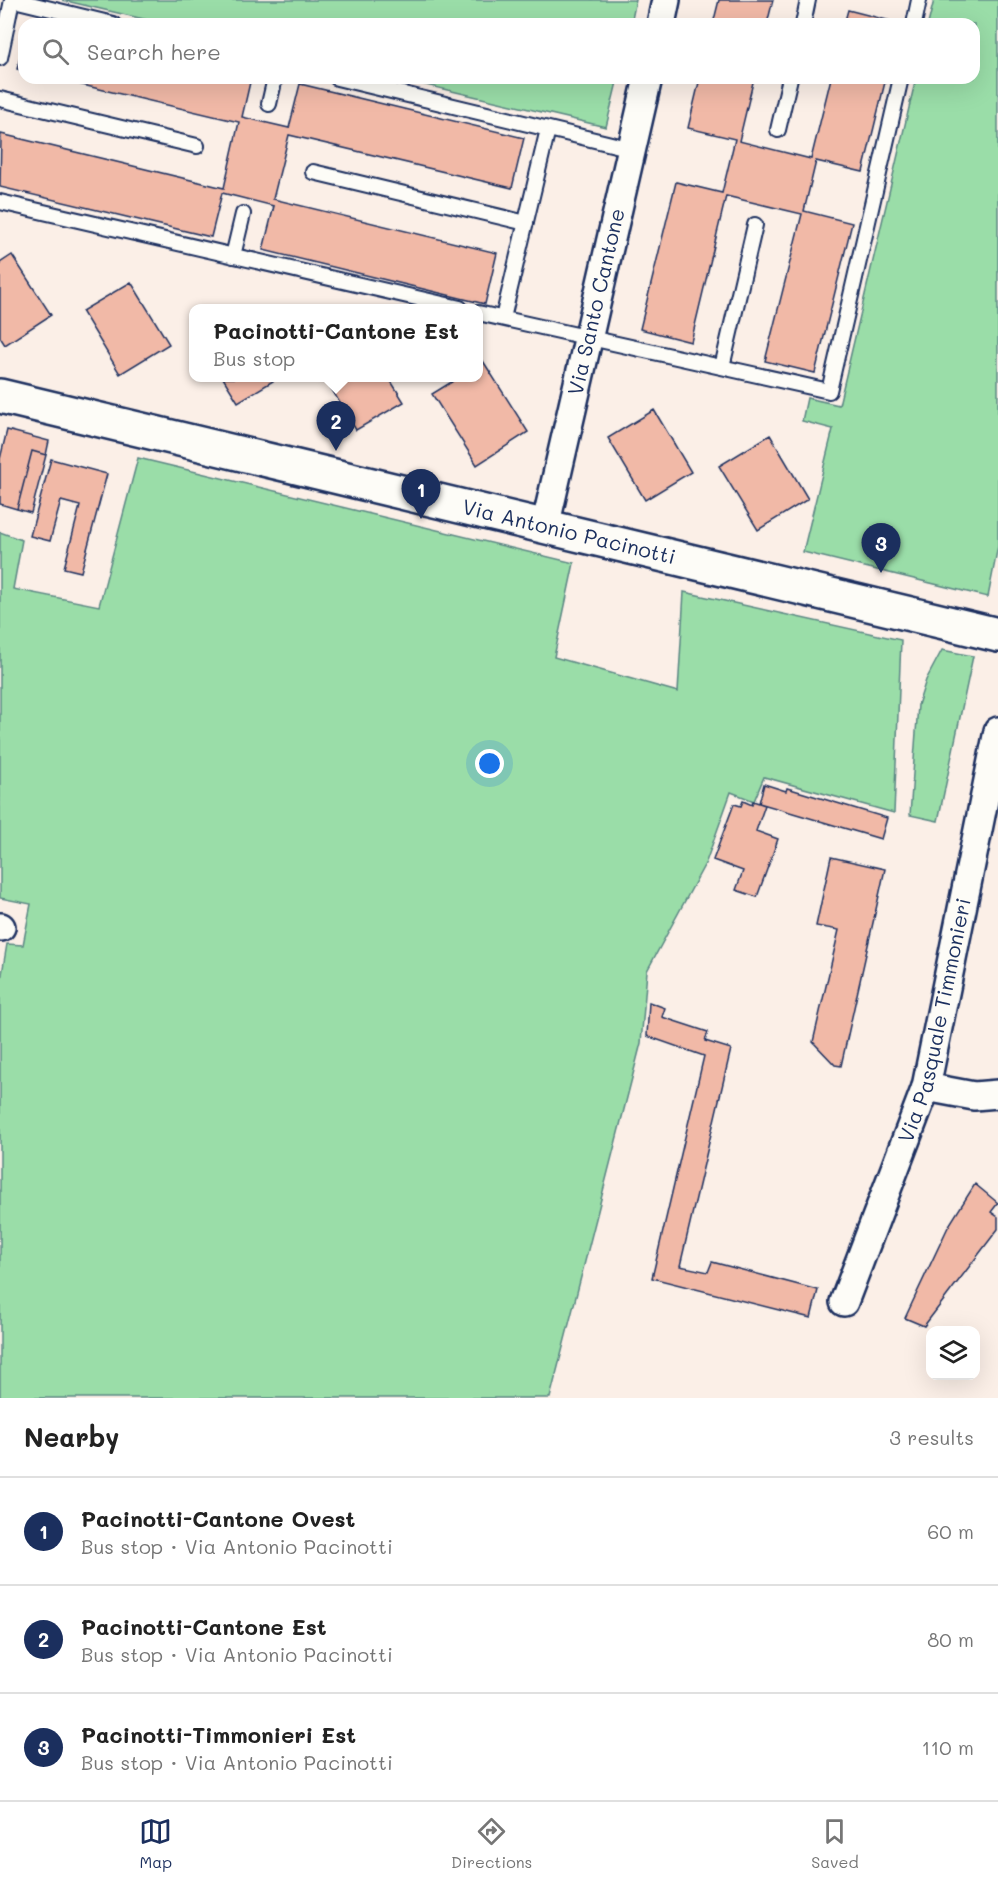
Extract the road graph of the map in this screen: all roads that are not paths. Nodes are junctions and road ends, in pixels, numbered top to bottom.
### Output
1 (13, 0) edge
2 (666, 0) edge
3 (808, 0) edge
4 (919, 0) edge
5 (88, 18) edge
6 (662, 18) edge
7 (804, 18) edge
8 (915, 18) edge
9 (0, 58) edge
10 (274, 84) edge
11 (361, 84) edge
12 (647, 84) edge
13 (789, 84) edge
14 (900, 84) edge
15 (0, 99) edge
16 (269, 104) dead end
17 (548, 129) junction
18 (778, 130) dead end
19 (197, 146) dead end
20 (632, 149) junction
21 (314, 172) dead end
22 (0, 202) edge
23 (243, 214) dead end
24 (526, 223) junction
25 (755, 225) dead end
26 (233, 256) junction
27 (439, 304) edge
28 (483, 314) edge
29 (503, 318) junction
30 (589, 336) junction
31 (722, 367) junction
32 (0, 396) edge
33 (545, 527) junction
34 (998, 636) edge
35 (998, 731) edge
36 (926, 1087) junction
37 (998, 1094) edge
38 (844, 1302) dead end

1 - 5 lane
1 - 9 lane
2 - 6 street
3 - 7 lane
4 - 8 lane
10 - 16 lane
11 - 17 lane
12 - 20 street, Via Santo Cantone
13 - 18 lane
14 - 31 lane
15 - 19 lane
17 - 20 lane
17 - 24 lane
20 - 30 street, Via Santo Cantone
21 - 24 lane
22 - 26 lane
23 - 26 lane
24 - 29 lane
25 - 31 lane
26 - 27 lane
28 - 29 lane
29 - 30 lane
30 - 31 lane
30 - 33 street, Via Santo Cantone
32 - 33 main road, Via Antonio Pacinotti
33 - 34 main road, Via Antonio Pacinotti
35 - 36 street, Via Pasquale Timmonieri
36 - 37 street
36 - 38 street, Via Pasquale Timmonieri

